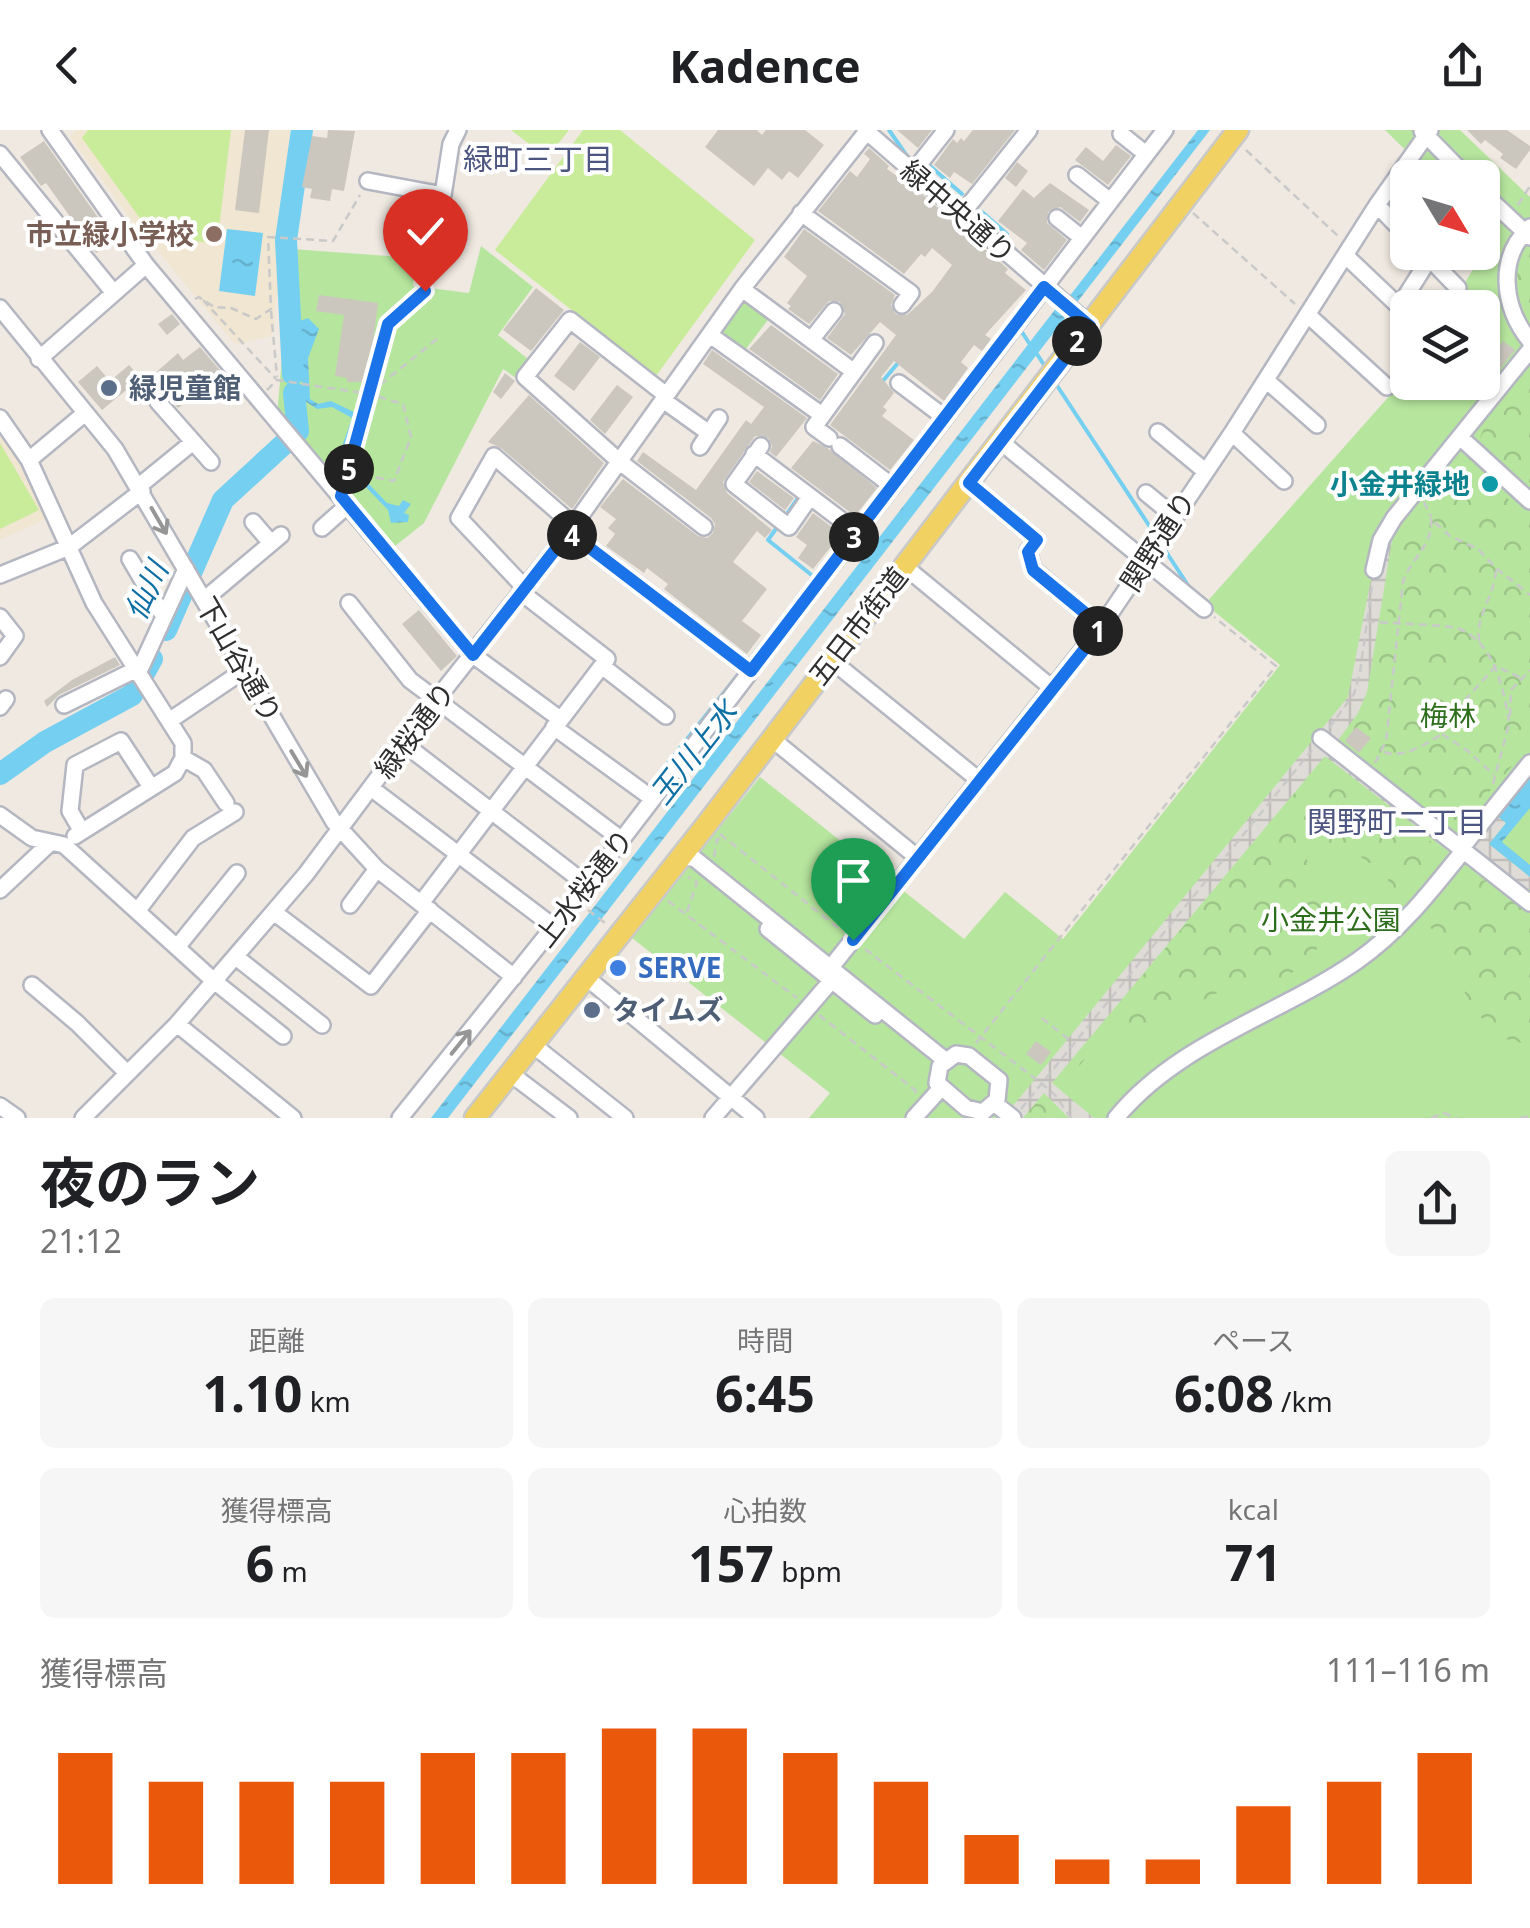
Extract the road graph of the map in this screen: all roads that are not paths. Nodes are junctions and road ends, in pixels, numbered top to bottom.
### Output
1 (50, 130) edge
2 (458, 130) edge
3 (867, 130) edge
4 (946, 130) edge
5 (1030, 130) edge
6 (1165, 130) edge
7 (1425, 132) edge
8 (1122, 134) dead end
9 (1239, 138) edge
10 (0, 154) edge
11 (1146, 154) junction
12 (1451, 160) edge
13 (913, 172) junction
14 (1077, 174) dead end
15 (368, 180) road end
16 (1110, 201) junction
17 (1377, 205) junction
18 (1500, 209) edge
19 (800, 213) junction
20 (962, 214) junction
21 (1057, 218) dead end
22 (1390, 218) edge
23 (1528, 232) edge
24 (1082, 238) junction
25 (1348, 252) junction
26 (146, 265) junction
27 (1440, 270) edge
28 (1458, 288) dead end
29 (742, 289) junction
30 (1048, 290) junction
31 (114, 293) junction
32 (1390, 297) edge
33 (902, 305) dead end
34 (1, 310) edge
35 (834, 311) dead end
36 (1308, 315) junction
37 (1087, 323) junction
38 (710, 335) junction
39 (812, 340) junction
40 (1530, 341) edge
41 (875, 344) dead end
42 (1530, 350) edge
43 (40, 359) junction
44 (853, 371) junction
45 (1266, 380) junction
46 (900, 383) dead end
47 (1387, 387) dead end
48 (665, 398) junction
49 (158, 402) dead end
50 (84, 414) junction
51 (822, 415) junction
52 (0, 418) edge
53 (719, 418) dead end
54 (944, 418) junction
55 (1317, 425) dead end
56 (1158, 432) dead end
57 (1232, 433) junction
58 (1460, 437) junction
59 (193, 442) junction
60 (1002, 442) junction
61 (30, 460) junction
62 (212, 462) dead end
63 (620, 462) junction
64 (1205, 471) junction
65 (1284, 481) dead end
66 (969, 483) junction
67 (892, 486) junction
68 (140, 488) junction
69 (1146, 493) dead end
70 (810, 497) junction
71 (344, 500) junction
72 (1530, 501) edge
73 (1174, 516) junction
74 (253, 522) dead end
75 (704, 527) dead end
76 (322, 528) dead end
77 (571, 529) junction
78 (858, 532) junction
79 (69, 546) junction
80 (130, 559) dead end
81 (1146, 560) junction
82 (904, 566) junction
83 (186, 569) junction
84 (1374, 570) road end
85 (0, 575) edge
86 (524, 591) junction
87 (201, 594) junction
88 (349, 602) dead end
89 (1204, 609) road end
90 (0, 617) edge
91 (164, 617) junction
92 (1102, 627) junction
93 (473, 655) junction
94 (0, 656) edge
95 (831, 660) junction
96 (602, 666) junction
97 (747, 668) junction
98 (243, 670) junction
99 (140, 677) junction
100 (1052, 688) junction
101 (436, 700) junction
102 (64, 705) dead end
103 (666, 716) dead end
104 (169, 721) junction
105 (557, 723) junction
106 (1322, 738) road end
107 (772, 739) junction
108 (403, 743) junction
109 (183, 758) junction
110 (1530, 764) edge
111 (525, 766) junction
112 (980, 782) junction
113 (151, 787) junction
114 (371, 788) junction
115 (653, 799) junction
116 (492, 811) junction
117 (0, 814) edge
118 (339, 827) junction
119 (81, 830) junction
120 (622, 840) junction
121 (56, 844) junction
122 (1462, 850) junction
123 (458, 854) junction
124 (918, 858) junction
125 (685, 866) junction
126 (377, 869) junction
127 (237, 872) dead end
128 (587, 885) junction
129 (0, 890) edge
130 (1530, 903) edge
131 (350, 905) dead end
132 (426, 906) junction
133 (138, 910) junction
134 (274, 913) junction
135 (554, 928) junction
136 (178, 946) junction
137 (236, 957) junction
138 (832, 973) junction
139 (514, 978) junction
140 (587, 978) junction
141 (214, 980) junction
142 (32, 985) dead end
143 (177, 1024) junction
144 (322, 1025) dead end
145 (283, 1036) dead end
146 (533, 1046) junction
147 (943, 1063) junction
148 (127, 1073) junction
149 (511, 1074) junction
150 (940, 1088) junction
151 (731, 1098) junction
152 (994, 1103) junction
153 (0, 1106) edge
154 (919, 1112) edge
155 (17, 1118) edge
156 (82, 1118) edge
157 (293, 1118) edge
158 (400, 1118) edge
159 (475, 1118) edge
160 (569, 1118) edge
161 (626, 1118) edge
162 (713, 1118) edge
163 (756, 1118) edge
164 (1013, 1118) edge
165 (1116, 1118) edge

1 - 26 street
2 - 15 street
3 - 13 street, 緑中央通り
3 - 19 street, 緑桜通り
4 - 13 street
5 - 20 street
6 - 11 street, 上水桜通り
7 - 12 street
7 - 17 street, 関野通り
8 - 11 street
9 - 37 main road, 五日市街道
10 - 31 street
11 - 16 street, 上水桜通り
13 - 20 street, 緑中央通り
14 - 16 street
16 - 24 street, 上水桜通り
17 - 22 street
17 - 25 street, 関野通り
18 - 23 street
19 - 29 street, 緑桜通り
19 - 33 street
20 - 30 street, 緑中央通り
21 - 24 street
23 - 40 street
24 - 30 street, 上水桜通り
25 - 32 street
25 - 36 street, 関野通り
26 - 31 street
26 - 71 street
27 - 28 street
29 - 38 street, 緑桜通り
29 - 39 street
30 - 37 street, 緑中央通り
30 - 54 street, 上水桜通り
31 - 43 street
34 - 43 street, 下山谷通り
35 - 39 street
36 - 45 street, 関野通り
36 - 47 street
37 - 60 main road, 五日市街道
38 - 48 street, 緑桜通り
38 - 51 street
39 - 44 street
41 - 44 street
42 - 58 street
43 - 50 street, 下山谷通り
44 - 51 street
45 - 55 street
45 - 57 street, 関野通り
46 - 54 street
48 - 53 street
48 - 63 street, 緑桜通り
48 - 63 street
49 - 59 street
50 - 61 street
50 - 68 street, 下山谷通り
51 - 67 street
52 - 61 street
54 - 67 street, 上水桜通り
56 - 64 street
57 - 64 street, 関野通り
57 - 65 street
58 - 72 street
58 - 84 street
59 - 62 street
59 - 68 street
60 - 66 main road, 五日市街道
60 - 81 street
61 - 79 street
63 - 75 street
63 - 77 street, 緑桜通り
64 - 73 street, 関野通り
66 - 82 main road, 五日市街道
66 - 92 street
67 - 78 street, 上水桜通り
68 - 79 street
68 -> 83 street, 下山谷通り
69 - 73 street
70 - 70 street
70 - 78 street
71 - 76 street
71 - 93 street
73 - 81 street, 関野通り
74 - 87 street
77 - 86 street, 緑桜通り
77 - 86 street
77 - 97 street
78 - 97 street, 上水桜通り
79 - 85 street
79 - 99 street
80 - 91 street
81 - 89 street
81 - 92 street, 関野通り
82 - 95 main road, 五日市街道
82 - 100 street
83 - 87 street, 下山谷通り
83 - 91 street
86 - 93 street, 緑桜通り
86 - 96 street
87 - 98 street, 下山谷通り
88 - 101 street
90 - 94 street
91 - 99 street
92 - 100 street, 関野通り
93 - 101 street, 緑桜通り
93 - 105 street
95 - 107 main road, 五日市街道
95 - 112 street
96 - 103 street
96 - 105 street
97 - 115 street, 上水桜通り
98 - 104 street
98 -> 118 street, 下山谷通り
99 - 102 street
99 - 104 street
100 - 112 street, 関野通り
101 - 108 street, 緑桜通り
101 - 111 street
104 - 109 street
105 - 111 street
105 - 115 street
106 - 122 street
107 - 124 street
107 - 125 main road, 五日市街道
108 - 114 street, 緑桜通り
108 - 116 street
109 - 113 street
109 - 133 street
110 - 122 street
111 - 116 street
111 - 120 street
112 - 124 street, 関野通り
113 - 119 street
113 - 119 street
114 - 118 street, 緑桜通り
114 - 123 street
115 - 120 street, 上水桜通り
116 - 123 street
116 - 128 street
117 - 121 street
118 - 126 street, 下山谷通り
118 - 134 street, 緑桜通り
119 - 121 street
120 - 128 street, 上水桜通り
121 - 129 street
121 - 133 street
122 - 130 street
122 - 165 street
123 - 132 street
123 - 135 street
124 - 138 street, 関野通り
125 - 138 street
125 - 140 main road, 五日市街道
126 - 131 street
126 - 132 street, 下山谷通り
127 - 136 street
128 - 135 street, 上水桜通り
132 - 134 street
132 - 139 street, 下山谷通り
133 - 136 street
134 - 137 street, 緑桜通り
135 - 139 street, 上水桜通り
136 - 141 street
137 - 141 street, 緑桜通り
137 - 144 street
138 - 147 street
138 - 151 street, 関野通り
158 -> 139 street, 上水桜通り
140 - 146 main road, 五日市街道
140 - 151 street
141 - 143 street, 緑桜通り
141 - 145 street
142 - 148 street
143 - 148 street, 緑桜通り
143 - 157 street
146 - 149 main road, 五日市街道
146 - 161 street
147 - 150 street
147 - 152 street
148 - 156 street, 緑桜通り
149 - 159 main road, 五日市街道
149 - 160 street
150 - 152 street
150 - 154 street
151 - 162 street, 関野通り
151 - 163 street
152 - 164 street
153 - 155 street

